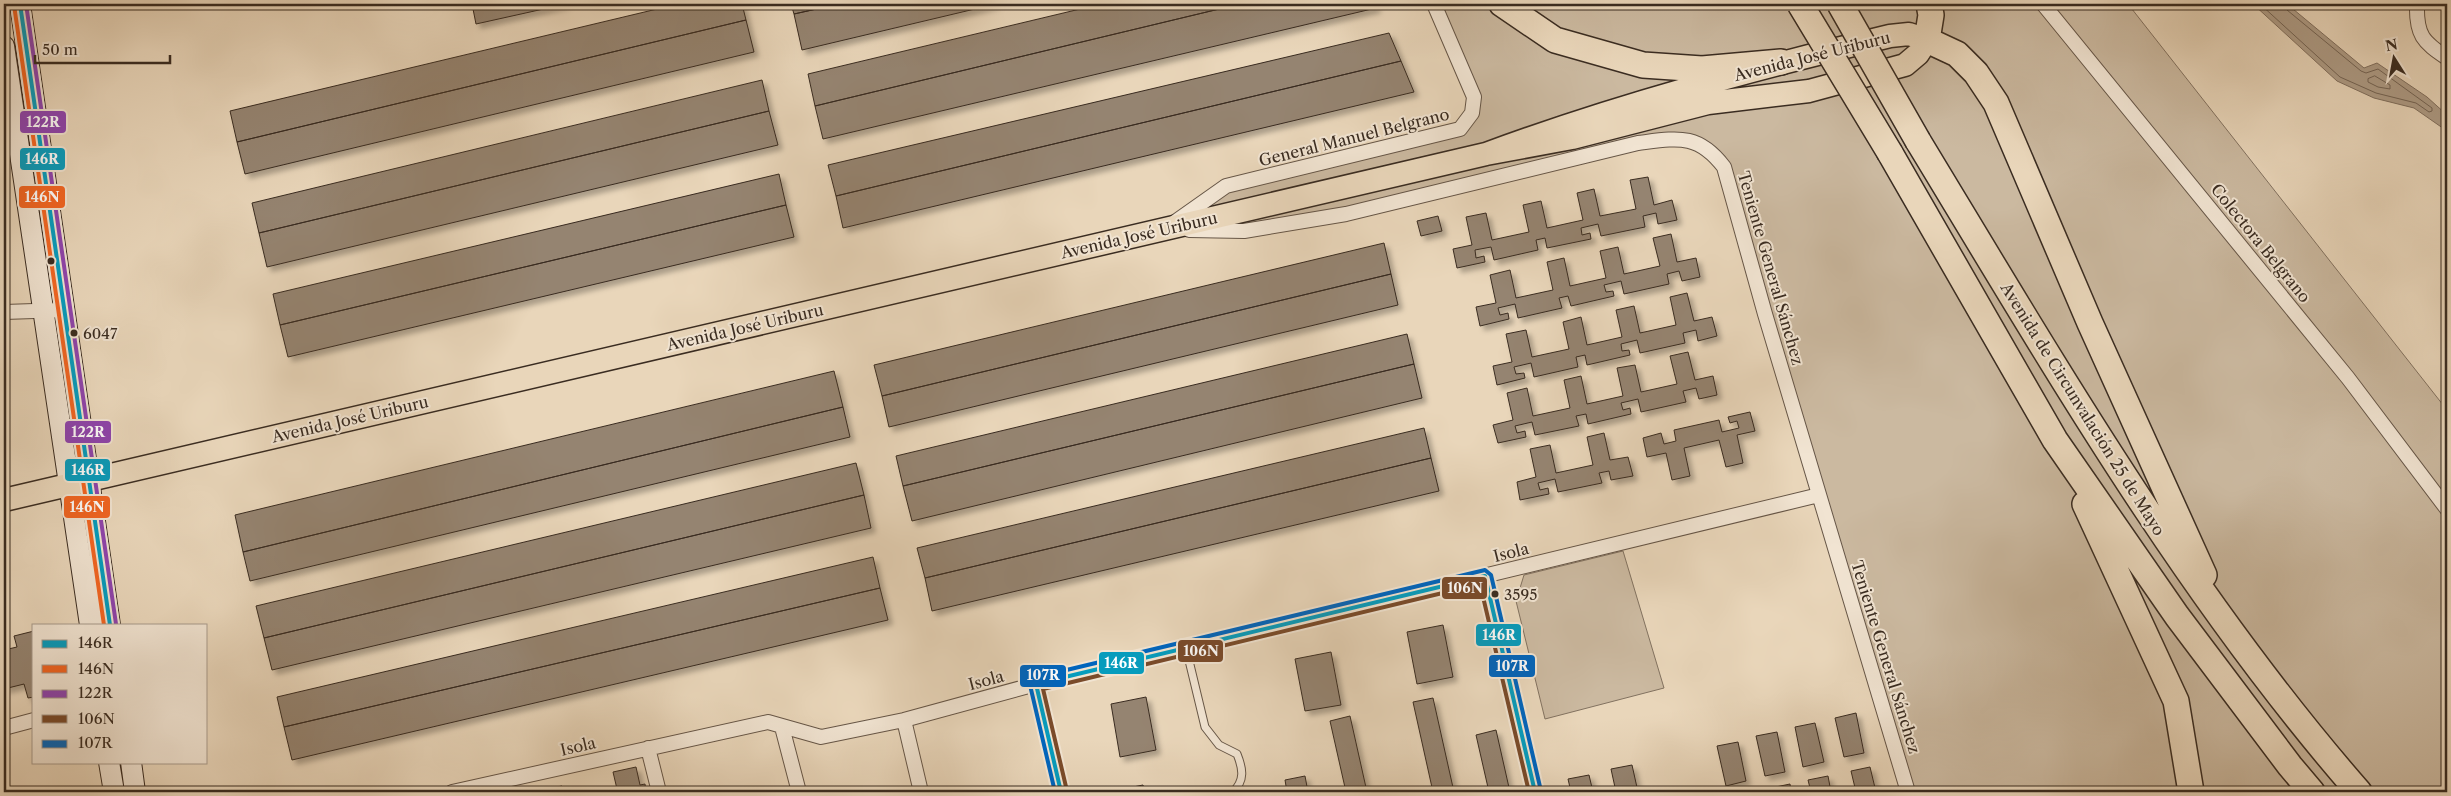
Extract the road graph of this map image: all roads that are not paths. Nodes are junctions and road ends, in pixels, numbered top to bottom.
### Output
1 (20, 4) edge
2 (1434, 4) edge
3 (1502, 4) edge
4 (1800, 4) edge
5 (1840, 4) edge
6 (1929, 4) edge
7 (2043, 4) edge
8 (2417, 4) edge
9 (1927, 40) junction
10 (4, 46) edge
11 (2447, 58) edge
12 (1781, 62) junction
13 (1486, 154) junction
14 (1164, 230) junction
15 (65, 310) junction
16 (4, 312) edge
17 (43, 312) junction
18 (2056, 440) junction
19 (79, 482) junction
20 (1819, 496) junction
21 (4, 500) edge
22 (2447, 509) edge
23 (1485, 576) junction
24 (90, 624) edge
25 (110, 624) edge
26 (2226, 626) junction
27 (1186, 648) junction
28 (1036, 684) junction
29 (904, 720) junction
30 (32, 721) edge
31 (4, 728) edge
32 (782, 728) junction
33 (648, 748) junction
34 (110, 764) edge
35 (130, 764) edge
36 (490, 788) edge
37 (114, 792) edge
38 (135, 792) edge
39 (452, 792) edge
40 (659, 792) edge
41 (799, 792) edge
42 (921, 792) edge
43 (1061, 792) edge
44 (1233, 792) edge
45 (1535, 792) edge
46 (1908, 792) edge
47 (2192, 792) edge
48 (2312, 792) edge
49 (2359, 792) edge

1 - 15 street
2 - 14 street, General Manuel Belgrano
3 - 12 highway
4 - 18 highway, Avenida de Circunvalación 25 de Mayo, bridge
5 - 26 highway, Avenida de Circunvalación 25 de Mayo, bridge
6 - 9 highway
7 - 22 street, Colectora Belgrano
8 - 11 street
9 - 12 main road, Avenida José Uriburu
9 - 13 main road, Avenida José Uriburu
9 - 26 highway
10 - 17 street
12 - 13 main road, Avenida José Uriburu
13 - 14 main road, Avenida José Uriburu
14 - 19 main road, Avenida José Uriburu
14 - 20 street, Teniente General Sánchez
15 - 17 street
15 - 19 street
16 - 17 street
17 - 19 street
18 - 47 highway
18 - 48 highway, Avenida de Circunvalación 25 de Mayo
19 - 21 main road, Avenida José Uriburu
19 - 24 street
19 - 25 street
20 - 23 street, Isola
20 - 46 street, Teniente General Sánchez
23 - 27 street, Isola
23 - 45 street
26 - 49 highway, Avenida de Circunvalación 25 de Mayo
27 - 28 street, Isola
27 - 44 lane
28 - 29 street, Isola
28 - 43 street
29 - 32 street, Isola
29 - 42 street
30 - 31 street
32 - 33 street, Isola
32 - 41 street
33 - 36 street, Isola
33 - 40 street
34 - 37 street
35 - 38 street
36 - 39 street, Isola

